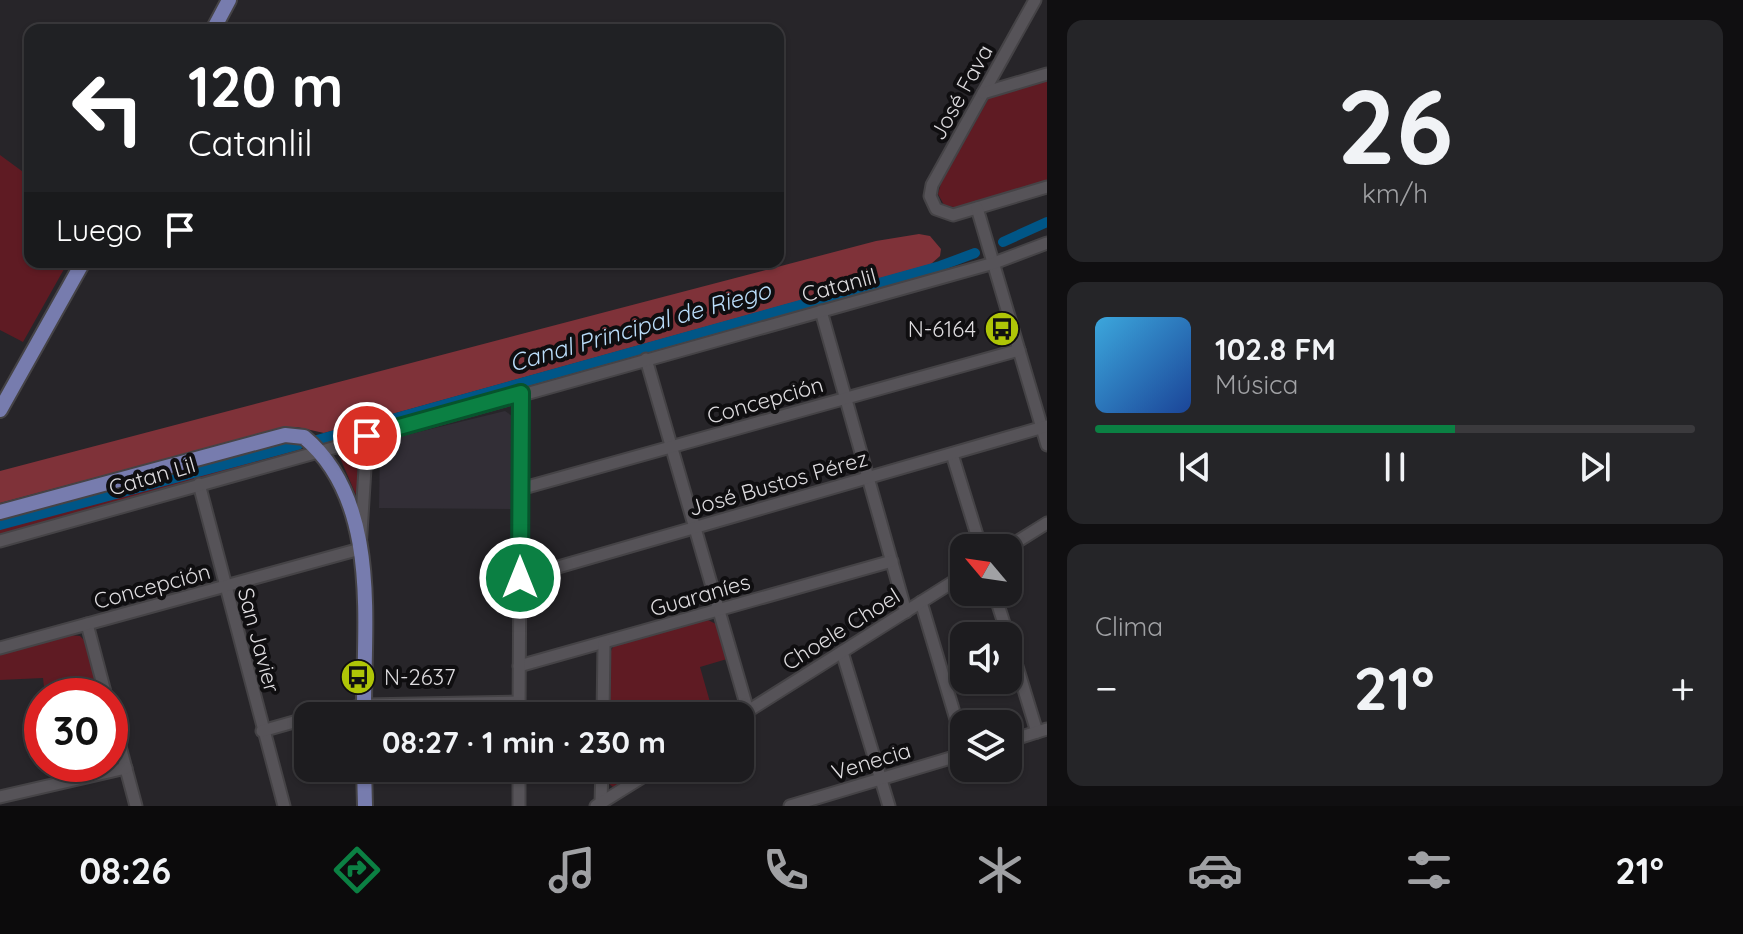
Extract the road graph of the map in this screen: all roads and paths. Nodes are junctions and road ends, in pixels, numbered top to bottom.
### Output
1 (229, 0) edge
2 (1035, 0) edge
3 (216, 24) edge
4 (1047, 74) edge
5 (983, 93) junction
6 (1047, 187) edge
7 (977, 208) junction
8 (1047, 243) edge
9 (994, 263) junction
10 (80, 268) edge
11 (821, 311) junction
12 (1019, 350) junction
13 (646, 359) junction
14 (521, 393) junction
15 (846, 399) junction
16 (0, 409) edge
17 (1044, 427) edge
18 (367, 436) junction
19 (1047, 445) edge
20 (672, 447) junction
21 (316, 450) junction
22 (952, 454) junction
23 (868, 478) junction
24 (199, 484) junction
25 (520, 489) junction
26 (0, 512) edge
27 (1047, 523) edge
28 (695, 528) junction
29 (977, 534) edge
30 (1022, 539) edge
31 (0, 541) edge
32 (360, 549) junction
33 (892, 561) junction
34 (520, 578) junction
35 (950, 584) edge
36 (224, 586) junction
37 (921, 602) junction
38 (719, 610) junction
39 (906, 612) junction
40 (87, 624) junction
41 (604, 643) junction
42 (0, 648) edge
43 (842, 652) junction
44 (519, 666) junction
45 (1022, 675) edge
46 (101, 678) edge
47 (364, 702) edge
48 (519, 702) edge
49 (603, 702) edge
50 (741, 702) edge
51 (754, 708) edge
52 (953, 710) edge
53 (294, 722) edge
54 (262, 731) junction
55 (1042, 731) edge
56 (1022, 737) edge
57 (950, 758) edge
58 (128, 776) edge
59 (881, 779) junction
60 (65, 782) edge
61 (364, 782) edge
62 (519, 782) edge
63 (601, 782) edge
64 (639, 782) edge
65 (0, 797) edge
66 (615, 801) edge
67 (599, 804) edge
68 (136, 806) edge
69 (284, 806) edge
70 (365, 806) edge
71 (519, 806) edge
72 (790, 806) edge
73 (889, 806) edge

1 - 3 main road
2 - 5 street, José Fava
4 - 5 street
5 - 7 street, José Fava
6 - 7 street
7 - 9 street
8 - 9 street, Catanlil
9 - 11 street, Catanlil
9 - 12 street
10 - 16 main road
11 - 13 street, Catanlil
11 - 15 street
12 - 15 street, Concepción
12 - 17 street
13 - 14 street, Catanlil
13 - 20 street
14 - 18 street, Catanlil
14 - 25 street
15 - 20 street, Concepción
15 - 23 street
17 - 19 street
17 - 22 street, José Bustos Pérez
18 - 21 street, Catanlil
18 - 32 street
20 - 25 street, Concepción
20 - 28 street
21 - 24 street, Catan Lil
21 - 26 main road
21 - 32 main road
22 - 23 street, José Bustos Pérez
22 - 29 street
23 - 28 street, José Bustos Pérez
23 - 33 street
24 - 31 street, Catan Lil
24 - 36 street, San Javier
25 - 34 street
27 - 30 street
28 - 34 street, José Bustos Pérez
28 - 38 street
32 - 36 street, Concepción
32 - 47 main road
33 - 38 street, Guaraníes
33 - 39 street
34 - 44 street
35 - 37 street, Choele Choel
36 - 40 street, Concepción
36 - 54 street, San Javier
37 - 39 street, Choele Choel
37 - 52 street
38 - 41 street, Guaraníes
38 - 50 street
39 - 43 street, Choele Choel
40 - 42 street, Concepción
40 - 46 street
41 - 44 street, Guaraníes
41 - 49 street
43 - 51 street, Choele Choel
43 - 59 street
44 - 48 street
45 - 55 street
53 - 54 street
54 - 69 street, San Javier
55 - 56 street
57 - 59 street, Venecia
58 - 68 street
59 - 72 street, Venecia
59 - 73 street
60 - 65 street
61 - 70 main road
62 - 71 street
63 - 67 street
64 - 66 street
66 - 67 street

